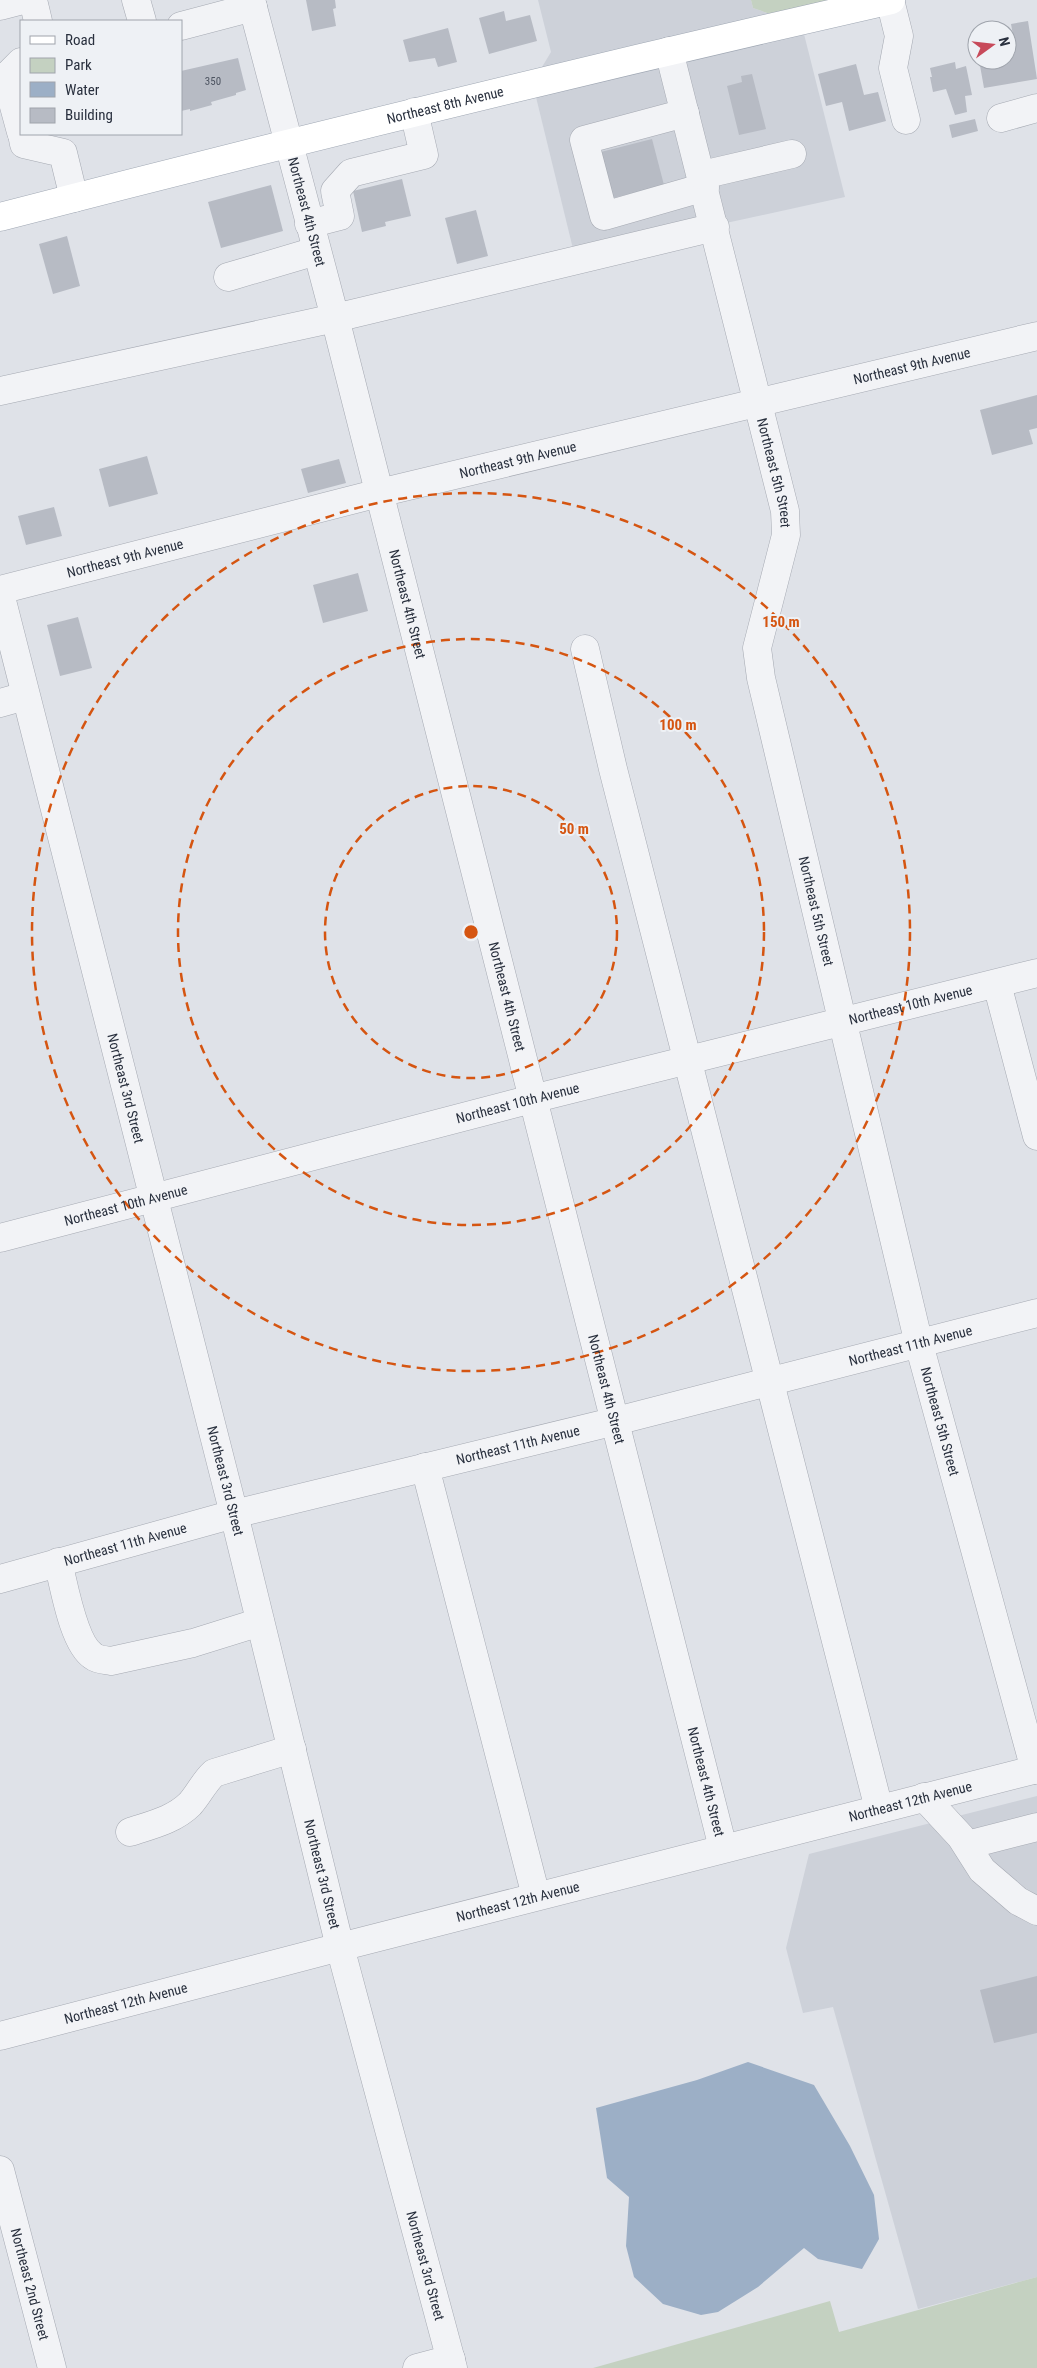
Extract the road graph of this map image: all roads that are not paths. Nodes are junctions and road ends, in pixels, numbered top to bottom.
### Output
1 (23, 0) edge
2 (32, 0) edge
3 (136, 0) edge
4 (890, 0) edge
5 (252, 4) edge
6 (0, 6) edge
7 (38, 20) edge
8 (142, 20) edge
9 (182, 26) edge
10 (669, 51) junction
11 (20, 63) edge
12 (1037, 108) edge
13 (414, 112) junction
14 (685, 113) junction
15 (1001, 118) dead end
16 (906, 120) dead end
17 (20, 129) edge
18 (22, 135) edge
19 (287, 142) junction
20 (792, 154) dead end
21 (703, 181) junction
22 (74, 198) junction
23 (0, 217) edge
24 (309, 224) junction
25 (715, 227) junction
26 (316, 251) junction
27 (228, 277) dead end
28 (334, 318) junction
29 (1037, 336) edge
30 (0, 391) edge
31 (757, 404) junction
32 (379, 493) junction
33 (0, 592) edge
34 (585, 650) dead end
35 (7, 656) edge
36 (13, 700) edge
37 (1037, 974) edge
38 (997, 984) junction
39 (842, 1022) junction
40 (687, 1060) junction
41 (532, 1099) junction
42 (1037, 1136) edge
43 (154, 1197) junction
44 (0, 1238) edge
45 (1037, 1313) edge
46 (919, 1344) junction
47 (771, 1381) junction
48 (616, 1421) junction
49 (425, 1467) junction
50 (234, 1514) junction
51 (58, 1562) junction
52 (0, 1579) edge
53 (260, 1622) junction
54 (292, 1749) junction
55 (1036, 1769) edge
56 (924, 1798) junction
57 (880, 1809) junction
58 (1037, 1827) edge
59 (130, 1832) dead end
60 (967, 1845) junction
61 (723, 1848) junction
62 (536, 1896) junction
63 (1037, 1911) edge
64 (340, 1947) junction
65 (0, 2036) edge
66 (0, 2170) edge
67 (452, 2364) edge
68 (52, 2368) edge
69 (418, 2368) edge

1 - 6 street
2 - 7 street
3 - 8 street
4 - 10 main road, Northeast 8th Avenue
4 - 16 street
5 - 9 street
5 - 19 street, Northeast 4th Street
10 - 13 main road, Northeast 8th Avenue
10 - 14 street, Northeast 5th Street
11 - 17 street
12 - 15 street
13 - 19 main road, Northeast 8th Avenue
13 - 24 street
14 - 21 street, Northeast 5th Street
14 - 21 street
18 - 22 street
19 - 22 main road, Northeast 8th Avenue
19 - 24 street, Northeast 4th Street
20 - 21 street
21 - 25 street, Northeast 5th Street
22 - 23 main road, Northeast 8th Avenue
24 - 26 street, Northeast 4th Street
25 - 28 street
25 - 31 street, Northeast 5th Street
26 - 27 street
26 - 28 street, Northeast 4th Street
28 - 30 street
28 - 32 street, Northeast 4th Street
29 - 31 street, Northeast 9th Avenue
31 - 32 street, Northeast 9th Avenue
31 - 39 street, Northeast 5th Street
32 - 33 street, Northeast 9th Avenue
32 - 41 street, Northeast 4th Street
33 - 35 street, Northeast 3rd Street
34 - 40 street
35 - 36 street, Northeast 3rd Street
36 - 43 street, Northeast 3rd Street
37 - 38 street, Northeast 10th Avenue
38 - 39 street, Northeast 10th Avenue
38 - 42 street
39 - 40 street, Northeast 10th Avenue
39 - 46 street, Northeast 5th Street
40 - 41 street, Northeast 10th Avenue
40 - 47 street
41 - 43 street, Northeast 10th Avenue
41 - 48 street, Northeast 4th Street
43 - 44 street, Northeast 10th Avenue
43 - 50 street, Northeast 3rd Street
45 - 46 street, Northeast 11th Avenue
46 - 47 street, Northeast 11th Avenue
46 - 55 street, Northeast 5th Street
47 - 48 street, Northeast 11th Avenue
47 - 57 street
48 - 49 street, Northeast 11th Avenue
48 - 61 street, Northeast 4th Street
49 - 50 street, Northeast 11th Avenue
49 - 62 street
50 - 51 street, Northeast 11th Avenue
50 - 53 street, Northeast 3rd Street
51 - 52 street, Northeast 11th Avenue
51 - 53 street
53 - 54 street, Northeast 3rd Street
54 - 59 street
54 - 64 street, Northeast 3rd Street
55 - 56 street, Northeast 12th Avenue
56 - 57 street, Northeast 12th Avenue
56 - 60 street
57 - 61 street, Northeast 12th Avenue
58 - 60 street
60 - 63 street
61 - 62 street, Northeast 12th Avenue
62 - 64 street, Northeast 12th Avenue
64 - 65 street, Northeast 12th Avenue
64 - 67 street, Northeast 3rd Street
66 - 68 street, Northeast 2nd Street
67 - 69 street

